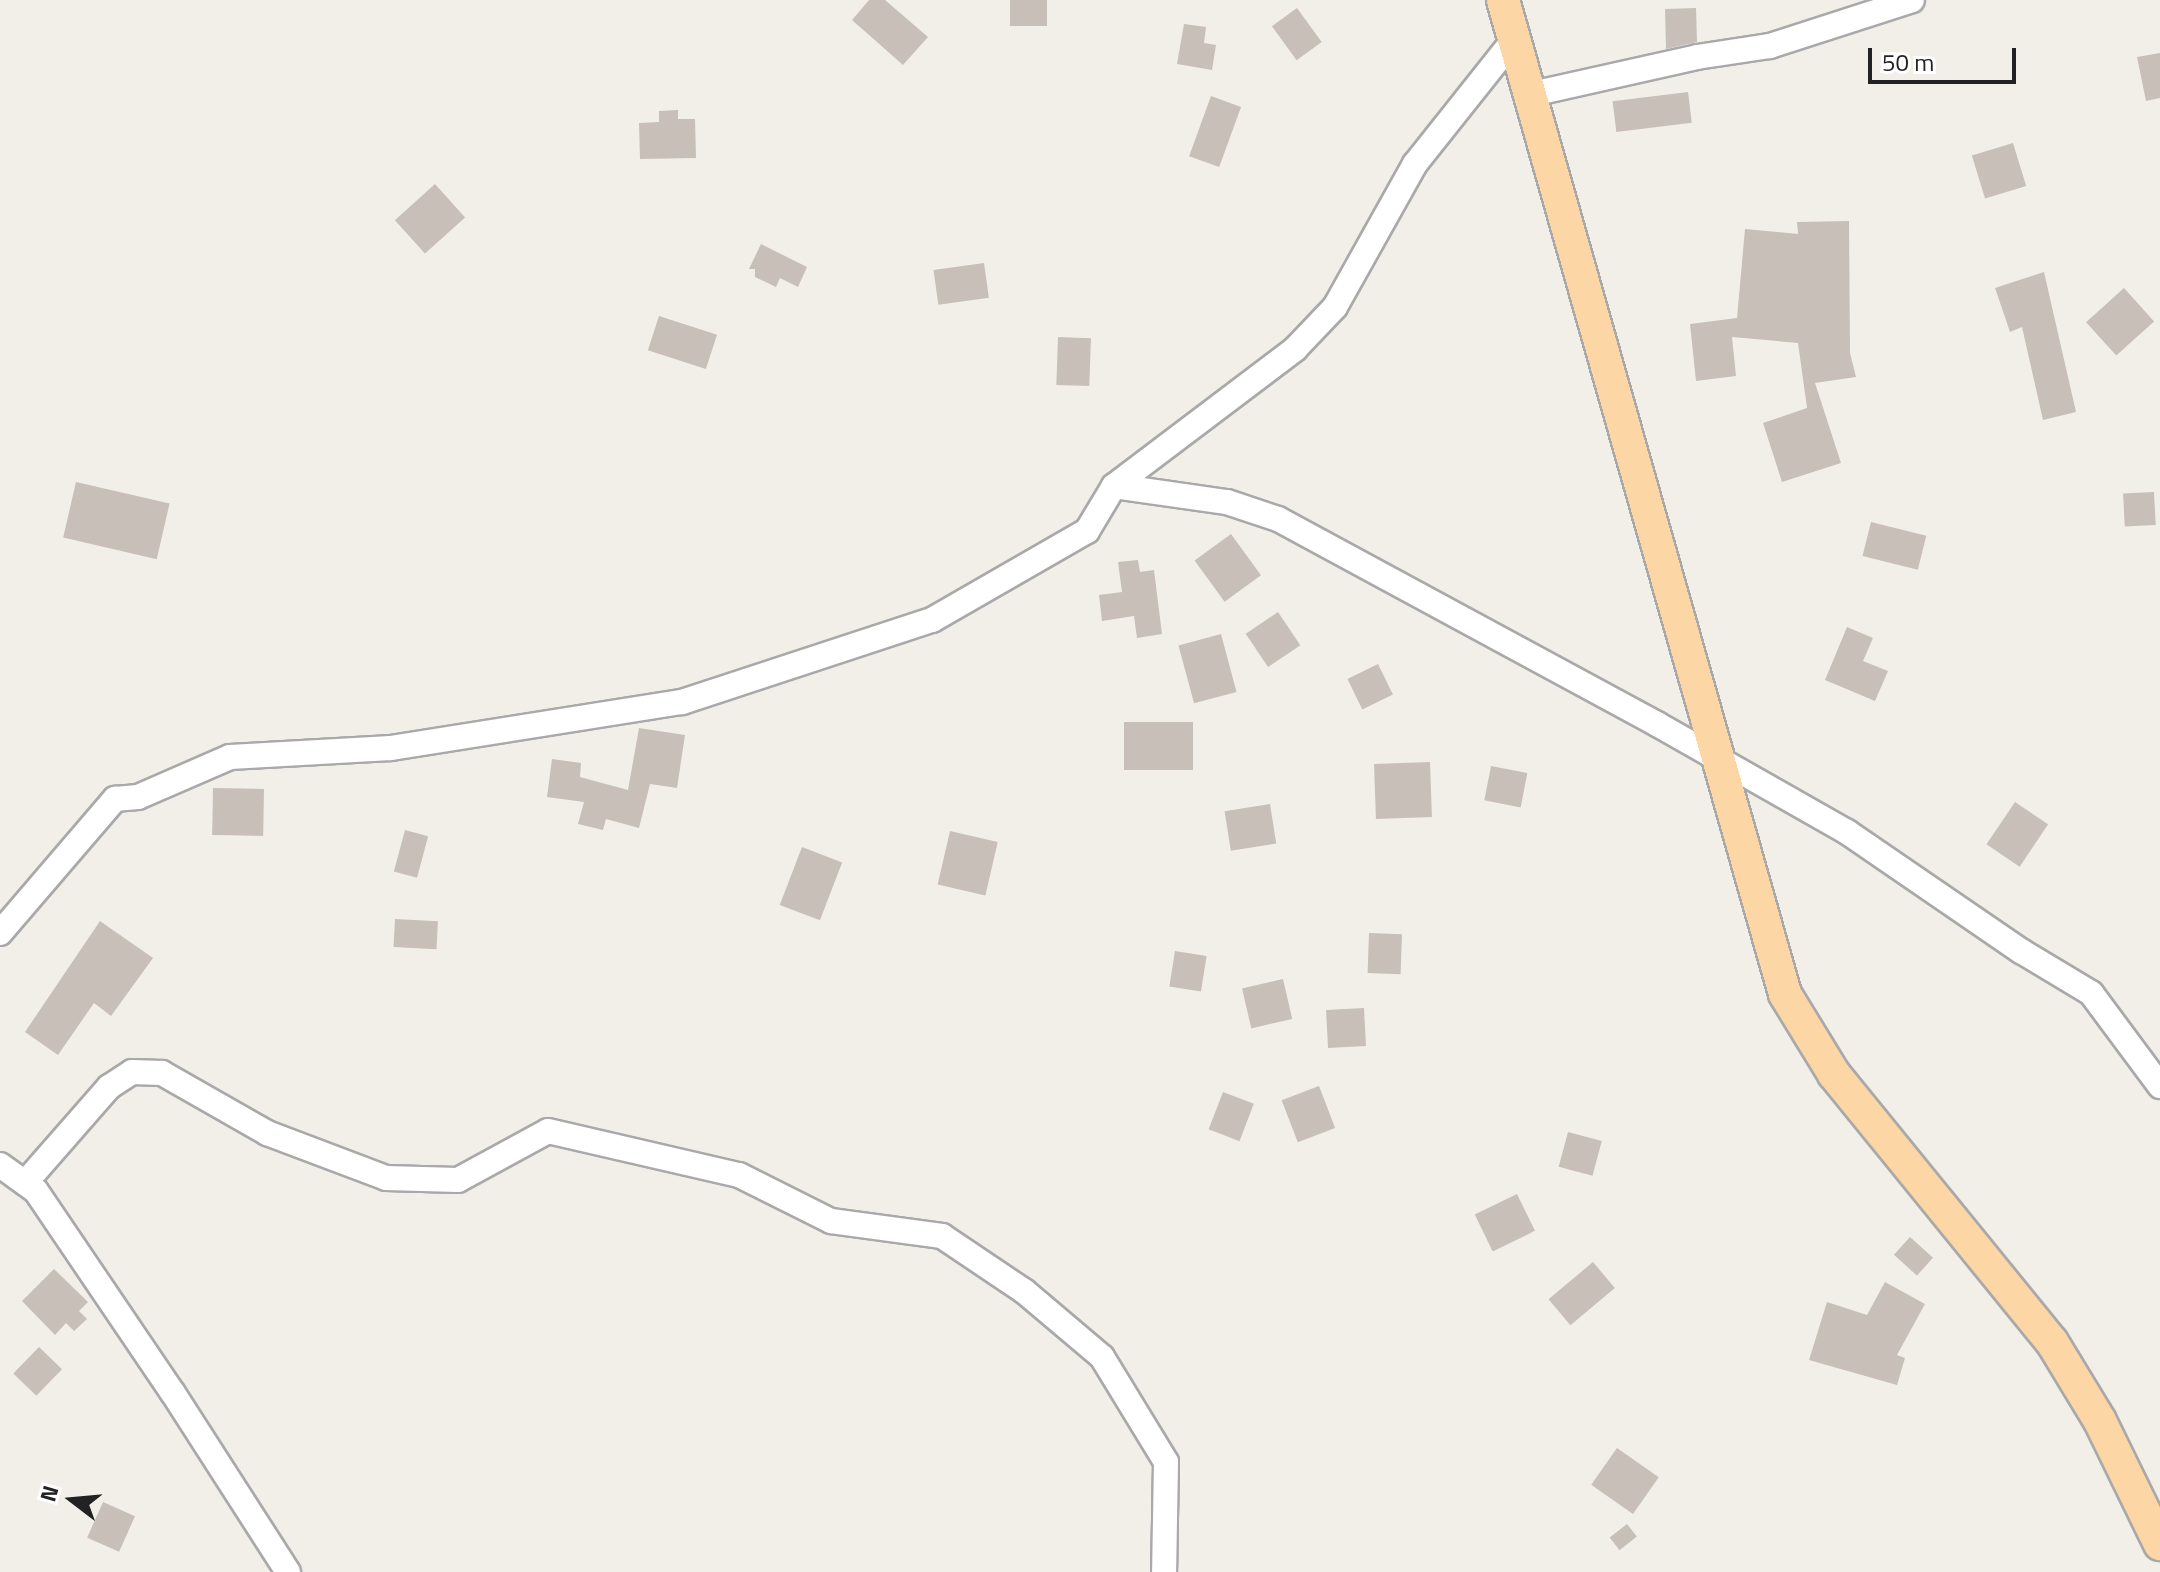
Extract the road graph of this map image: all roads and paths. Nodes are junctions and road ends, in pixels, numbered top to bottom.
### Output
1 (1503, 0) edge
2 (1912, 0) edge
3 (1516, 37) junction
4 (1532, 94) junction
5 (1114, 486) junction
6 (1716, 760) junction
7 (0, 933) edge
8 (2160, 1086) edge
9 (0, 1165) edge
10 (25, 1183) junction
11 (2160, 1544) edge
12 (288, 1572) edge
13 (1164, 1572) edge

1 - 3 main road
2 - 4 street
3 - 4 main road
3 - 5 street
4 - 6 main road
5 - 6 street
5 - 7 street
6 - 8 street
6 - 11 main road
9 - 10 street
10 - 12 street
10 - 13 street

